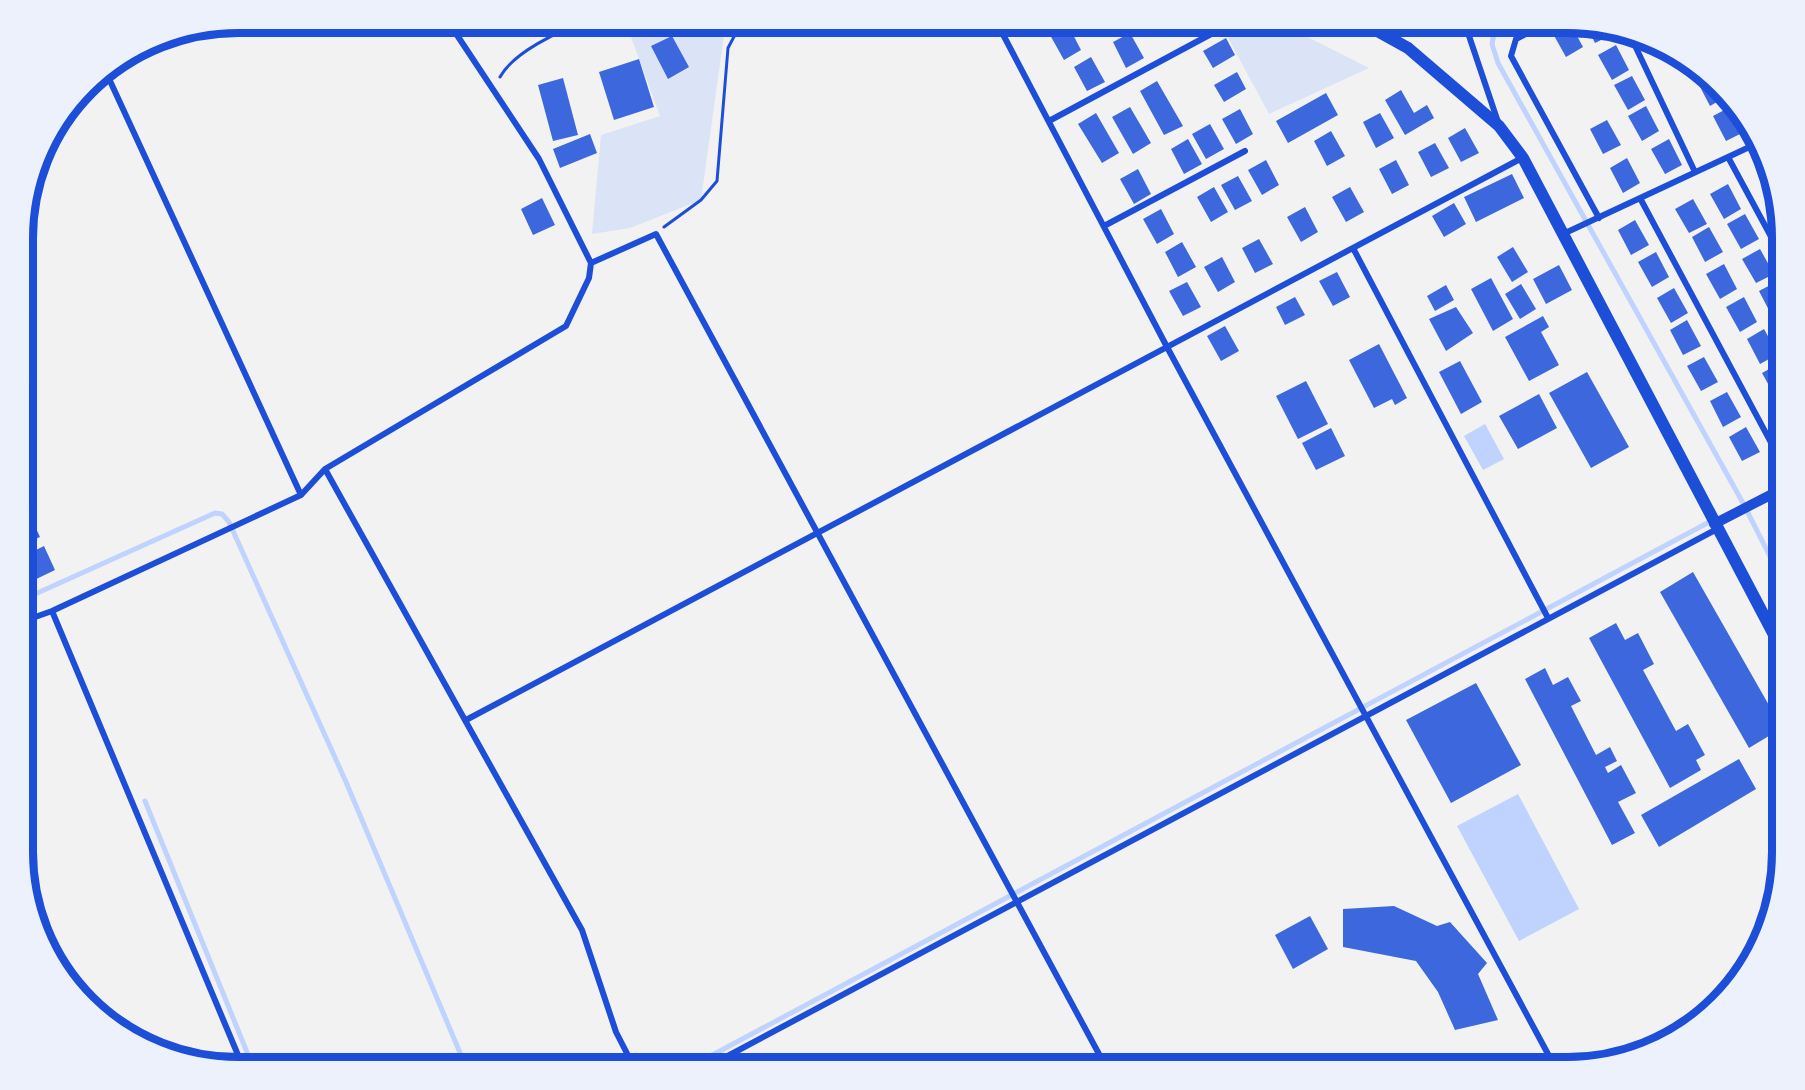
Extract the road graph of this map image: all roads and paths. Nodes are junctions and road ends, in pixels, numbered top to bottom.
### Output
1 (456, 33) edge
2 (562, 33) edge
3 (736, 33) edge
4 (1003, 33) edge
5 (1213, 33) dead end
6 (1382, 33) edge
7 (1468, 33) edge
8 (1527, 33) edge
9 (1635, 45) edge
10 (109, 79) edge
11 (494, 89) junction
12 (1049, 121) junction
13 (1499, 126) junction
14 (1750, 147) edge
15 (1245, 151) dead end
16 (1728, 157) junction
17 (1523, 158) junction
18 (1695, 172) junction
19 (1640, 198) junction
20 (1599, 218) junction
21 (1104, 226) junction
22 (656, 234) junction
23 (1563, 234) junction
24 (1772, 238) edge
25 (1353, 248) junction
26 (591, 263) junction
27 (1167, 347) junction
28 (1772, 444) edge
29 (325, 469) junction
30 (301, 495) junction
31 (1772, 495) edge
32 (1716, 526) junction
33 (818, 532) junction
34 (52, 611) junction
35 (33, 618) edge
36 (1548, 618) junction
37 (1772, 631) edge
38 (1365, 715) junction
39 (466, 720) junction
40 (1017, 903) junction
41 (238, 1057) edge
42 (629, 1057) edge
43 (726, 1057) edge
44 (1101, 1057) edge
45 (1550, 1057) edge

1 - 11 street
2 - 11 path
3 - 22 path
4 - 12 street
5 - 12 street
6 - 13 main road
7 - 13 street
8 - 20 street
9 - 18 street
10 - 30 street
11 - 26 street
12 - 21 street
13 - 17 main road
14 - 16 street
15 - 21 street
16 - 18 street
16 - 24 street
17 - 23 main road
17 - 25 street
18 - 19 street
19 - 20 street
19 - 28 street
20 - 23 street
21 - 27 street
22 - 26 street
22 - 33 street
23 - 32 main road
25 - 27 street
25 - 36 street
26 - 29 street
27 - 33 street
27 - 38 street
29 - 30 street
29 - 39 street
30 - 34 street
31 - 32 street
32 - 36 street
32 - 37 main road
33 - 39 street
33 - 40 street
34 - 35 street
34 - 41 street
36 - 38 street
38 - 40 street
38 - 45 street
39 - 42 street
40 - 43 street
40 - 44 street

